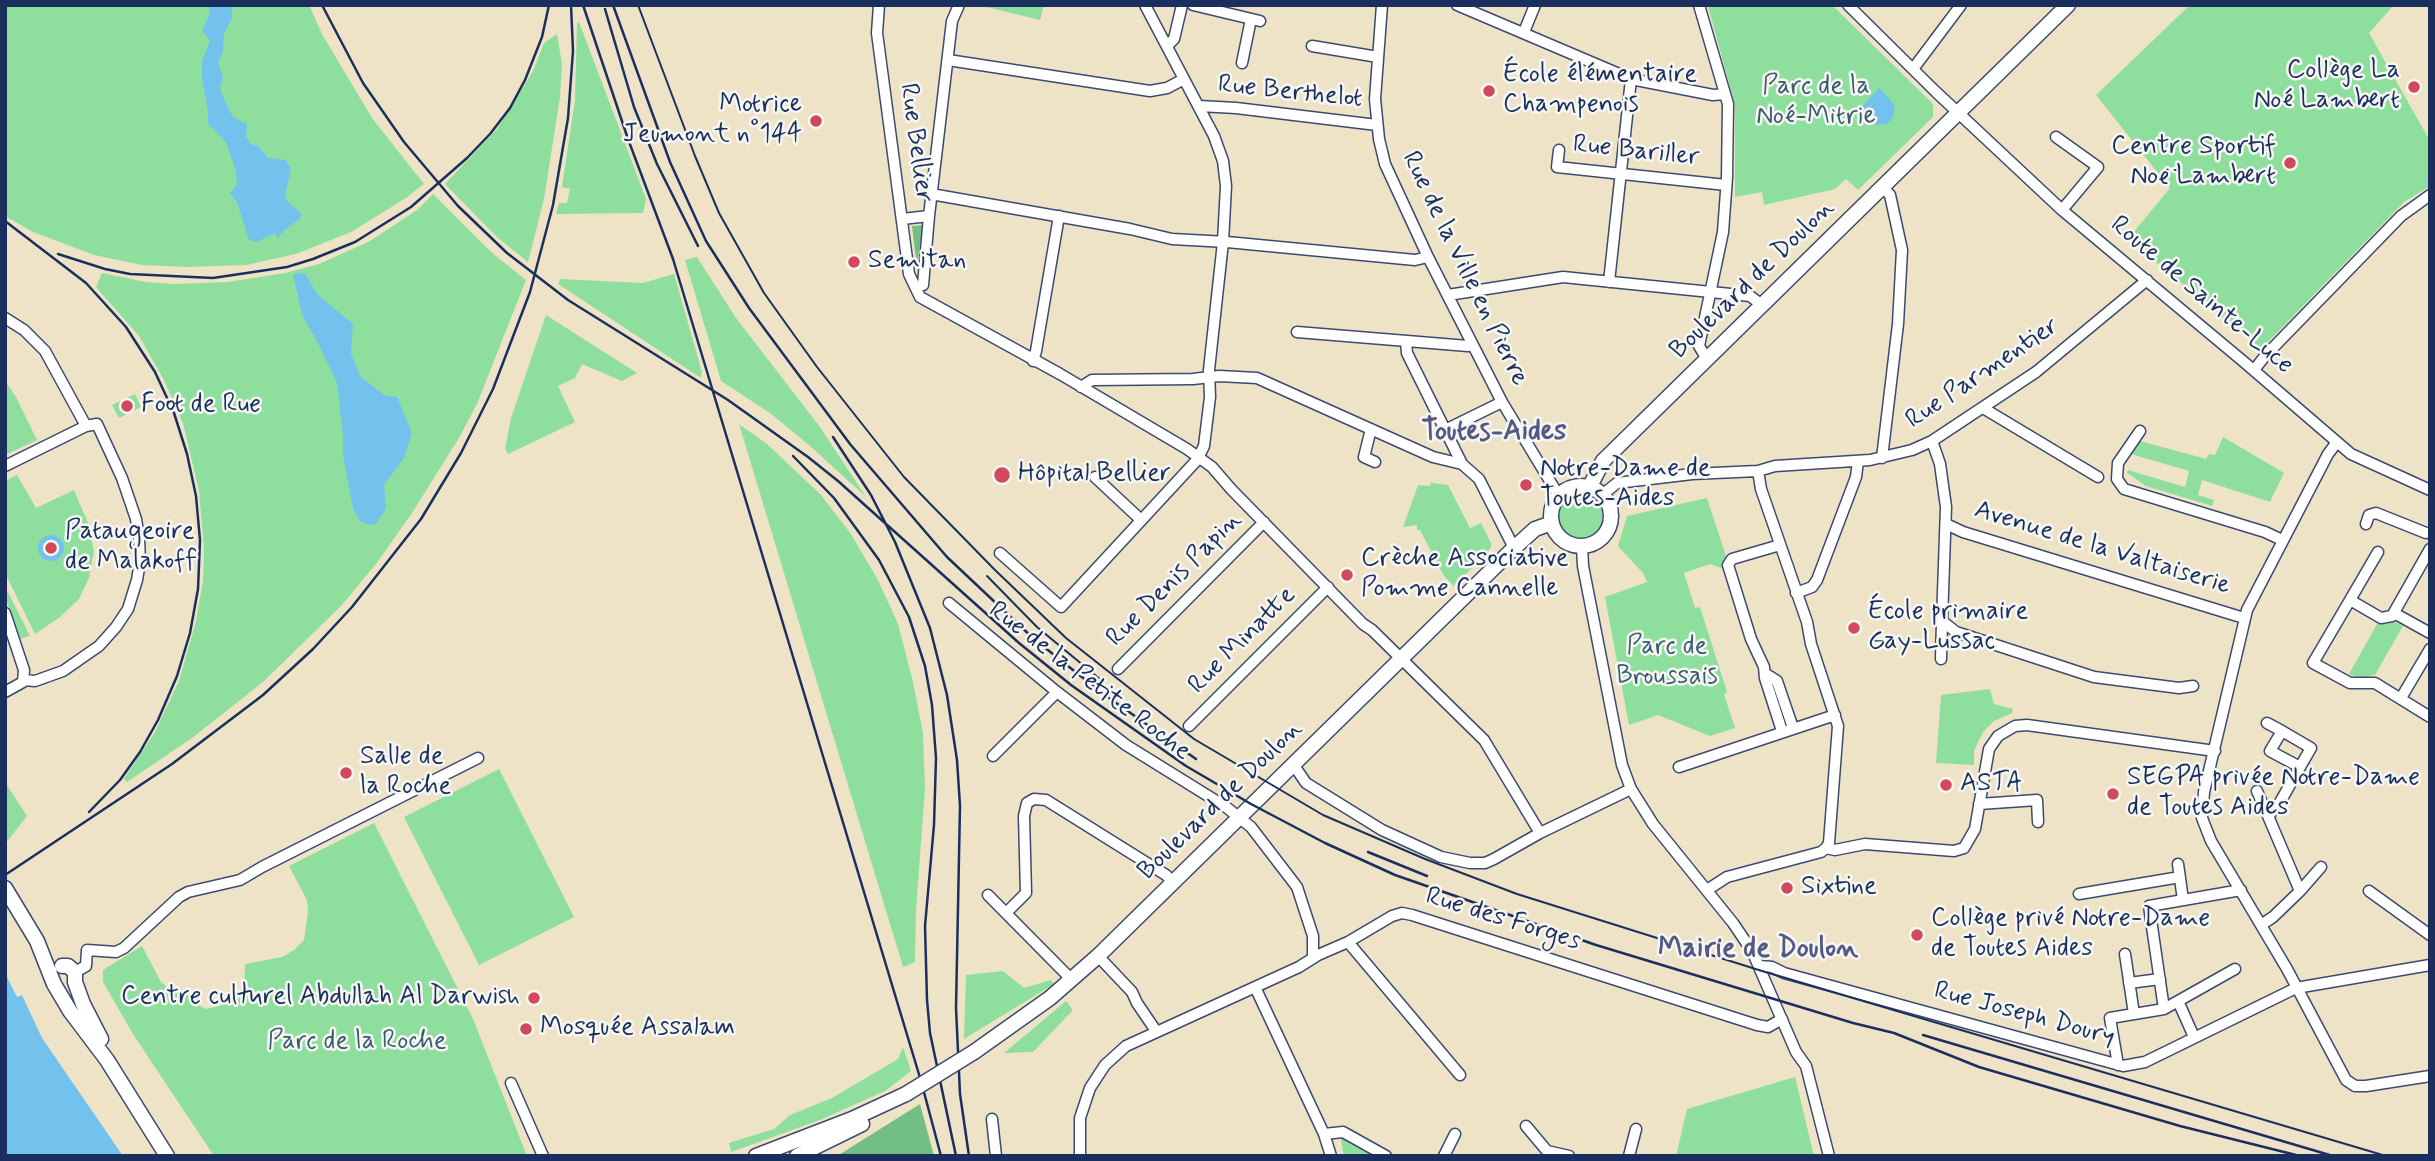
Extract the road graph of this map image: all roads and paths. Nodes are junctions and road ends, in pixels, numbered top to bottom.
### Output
1 (879, 5) edge
2 (959, 5) edge
3 (1145, 5) edge
4 (1182, 5) edge
5 (1193, 5) edge
6 (1382, 5) edge
7 (1457, 5) edge
8 (1535, 5) edge
9 (1699, 5) edge
10 (1848, 5) edge
11 (1961, 5) edge
12 (2068, 5) edge
13 (1524, 32) junction
14 (1167, 46) junction
15 (1311, 46) dead end
16 (1377, 57) junction
17 (948, 60) junction
18 (1242, 63) dead end
19 (1913, 69) junction
20 (1184, 79) junction
21 (1631, 79) junction
22 (1725, 94) junction
23 (1199, 106) junction
24 (1958, 113) junction
25 (1377, 125) junction
26 (2056, 136) dead end
27 (1559, 150) dead end
28 (1620, 173) junction
29 (1726, 185) junction
30 (1883, 187) junction
31 (931, 194) junction
32 (2430, 195) edge
33 (2062, 210) junction
34 (929, 216) junction
35 (1059, 216) junction
36 (902, 219) junction
37 (1223, 242) junction
38 (1428, 257) junction
39 (2147, 280) junction
40 (1609, 282) junction
41 (918, 285) junction
42 (1711, 293) junction
43 (1448, 295) junction
44 (1762, 305) junction
45 (5, 318) edge
46 (1297, 332) dead end
47 (1406, 342) junction
48 (1468, 346) dead end
49 (1707, 359) junction
50 (1033, 361) junction
51 (2255, 370) junction
52 (1209, 376) junction
53 (1116, 381) junction
54 (1081, 387) junction
55 (1102, 399) junction
56 (1502, 402) junction
57 (1983, 408) junction
58 (86, 426) junction
59 (1371, 429) junction
60 (1445, 430) junction
61 (2140, 431) dead end
62 (1932, 440) junction
63 (2337, 442) junction
64 (1199, 457) junction
65 (1882, 458) junction
66 (1375, 461) dead end
67 (1858, 461) junction
68 (1462, 464) junction
69 (5, 466) edge
70 (1598, 470) junction
71 (1758, 471) junction
72 (1095, 477) dead end
73 (2098, 477) dead end
74 (1617, 483) junction
75 (1589, 488) junction
76 (2430, 490) edge
77 (1602, 495) junction
78 (1559, 496) junction
79 (1140, 519) junction
80 (1264, 523) junction
81 (1552, 523) junction
82 (1946, 524) junction
83 (2366, 524) dead end
84 (2428, 530) edge
85 (2282, 540) junction
86 (1780, 545) junction
87 (1583, 546) junction
88 (1514, 548) junction
89 (2430, 549) edge
90 (2378, 552) dead end
91 (1000, 553) dead end
92 (1328, 587) junction
93 (1796, 593) junction
94 (2350, 600) junction
95 (949, 603) dead end
96 (5, 612) edge
97 (2394, 613) junction
98 (2244, 618) junction
99 (1942, 621) junction
100 (2430, 633) edge
101 (2430, 649) edge
102 (1401, 659) junction
103 (1941, 659) dead end
104 (1118, 669) dead end
105 (20, 683) junction
106 (2193, 686) dead end
107 (5, 692) edge
108 (1057, 692) junction
109 (2401, 698) junction
110 (1835, 715) junction
111 (2430, 717) edge
112 (2267, 723) dead end
113 (1189, 726) dead end
114 (1788, 729) junction
115 (2282, 731) junction
116 (2215, 751) junction
117 (993, 756) dead end
118 (478, 758) dead end
119 (1293, 764) junction
120 (1679, 767) dead end
121 (2300, 767) junction
122 (1631, 789) junction
123 (2257, 792) dead end
124 (1979, 804) junction
125 (2268, 816) junction
126 (1239, 817) junction
127 (2038, 822) dead end
128 (1540, 833) junction
129 (1826, 848) junction
130 (2178, 864) dead end
131 (2321, 867) dead end
132 (2180, 877) junction
133 (1173, 882) junction
134 (2146, 883) junction
135 (5, 888) edge
136 (1707, 890) junction
137 (2241, 890) junction
138 (2300, 891) junction
139 (2369, 891) dead end
140 (2079, 894) dead end
141 (988, 895) dead end
142 (2183, 900) junction
143 (2149, 906) junction
144 (1006, 913) junction
145 (2261, 925) junction
146 (2430, 935) edge
147 (1349, 942) junction
148 (2125, 954) dead end
149 (1098, 956) junction
150 (1313, 958) junction
151 (2430, 965) edge
152 (1760, 966) junction
153 (2235, 969) dead end
154 (64, 977) junction
155 (1071, 979) junction
156 (2160, 979) junction
157 (2129, 983) junction
158 (1255, 987) junction
159 (2296, 988) junction
160 (2178, 1001) junction
161 (2164, 1009) junction
162 (2134, 1014) junction
163 (1782, 1020) junction
164 (1156, 1031) junction
165 (2194, 1037) junction
166 (2118, 1066) junction
167 (1460, 1075) dead end
168 (2430, 1076) edge
169 (511, 1083) dead end
170 (906, 1094) junction
171 (992, 1119) dead end
172 (1526, 1126) dead end
173 (1636, 1129) dead end
174 (1324, 1134) junction
175 (1455, 1134) dead end
176 (836, 1137) junction
177 (167, 1156) edge
178 (174, 1156) edge
179 (543, 1156) edge
180 (755, 1156) edge
181 (797, 1156) edge
182 (815, 1156) edge
183 (996, 1156) edge
184 (1080, 1156) edge
185 (1331, 1156) edge
186 (1386, 1156) edge
187 (1444, 1156) edge
188 (1569, 1156) edge
189 (1629, 1156) edge
190 (1829, 1156) edge

1 - 36 street, Rue Bellier
2 - 17 street
3 - 14 street
4 - 14 street
5 - 18 street
6 - 16 street, Rue de la Ville en Pierre
7 - 13 street
8 - 13 street
9 - 22 street
10 - 19 street, Route de Sainte-Luce
11 - 19 street
12 - 24 main road, Boulevard de Doulon
13 - 21 street
14 - 20 street
15 - 16 street
16 - 25 street, Rue de la Ville en Pierre
17 - 20 street
17 - 31 street
19 - 24 street, Route de Sainte-Luce
20 - 23 street
21 - 22 street
21 - 28 street
22 - 29 street
23 - 25 street, Rue Berthelot
23 - 37 street
24 - 30 main road, Boulevard de Doulon
24 - 33 street, Route de Sainte-Luce
25 - 38 street, Rue de la Ville en Pierre
26 - 33 street
27 - 28 street, Rue Bariller
28 - 29 street, Rue Bariller
28 - 40 street
29 - 42 street
30 - 44 main road, Boulevard de Doulon
30 - 65 street
31 - 34 street
31 - 35 street
32 - 51 street
33 - 39 street, Route de Sainte-Luce
34 - 36 street
34 - 41 street
35 - 37 street
35 - 50 street
36 - 41 street, Rue Bellier
37 - 38 street
37 - 52 street
38 - 43 street, Rue de la Ville en Pierre
39 - 51 street, Route de Sainte-Luce
39 - 57 street, Rue Parmentier
40 - 42 street
40 - 43 street
41 - 50 street
42 - 44 street
42 - 49 street
43 - 56 street, Rue de la Ville en Pierre
44 - 49 main road, Boulevard de Doulon
45 - 58 street
46 - 47 street
47 - 48 street
47 - 60 street
49 - 70 main road, Boulevard de Doulon
50 - 54 street
51 - 63 street, Route de Sainte-Luce
52 - 53 street
52 - 59 street
52 - 64 street
53 - 54 street
53 - 55 street
54 - 55 street
55 - 64 street
56 - 60 street
56 - 78 street, Rue de la Ville en Pierre
57 - 62 street, Rue Parmentier
57 - 73 street
58 - 69 street
58 - 105 street
59 - 66 street
59 - 68 street
60 - 68 street
61 - 85 street
62 - 65 street, Rue Parmentier
62 - 82 street
63 - 76 street, Route de Sainte-Luce
63 - 85 street
64 - 79 street
64 - 80 street
65 - 67 street, Rue Parmentier
67 - 71 street, Rue Parmentier
67 - 93 street
68 - 88 street
70 - 74 street
70 - 75 main road, Boulevard de Doulon
71 - 74 street, Rue Parmentier
71 - 86 street
72 - 79 street
74 - 77 street
75 - 77 main road
75 - 78 main road
77 - 87 main road
78 - 81 main road
79 - 91 street
80 - 92 street
80 - 104 street, Rue Denis Papin
81 - 87 main road
81 - 88 main road, Boulevard de Doulon
82 - 98 street, Avenue de la Valtaiserie
82 - 99 street
83 - 84 street
85 - 98 street
86 - 93 street
86 - 114 street
87 - 122 street
88 - 102 main road, Boulevard de Doulon
89 - 97 street
90 - 94 street
92 - 102 street
92 - 113 street, Rue Minatte
93 - 110 street
94 - 97 street
94 - 109 street
95 - 108 street, Rue de la Petite Roche
96 - 105 street
97 - 100 street
98 - 116 street
99 - 103 street
99 - 106 street
101 - 109 street
102 - 119 main road, Boulevard de Doulon
102 - 128 street
105 - 107 street
108 - 117 street
108 - 126 street, Rue de la Petite Roche
109 - 111 street
110 - 114 street
110 - 129 street
112 - 115 street
114 - 120 street
115 - 121 street
115 - 121 street
116 - 124 street
116 - 137 street
118 - 154 street
119 - 126 main road, Boulevard de Doulon
119 - 128 street
121 - 125 street
122 - 128 street
122 - 136 street
123 - 125 street
124 - 127 street
124 - 129 street
125 - 138 street
126 - 133 main road, Boulevard de Doulon
126 - 150 street, Rue de la Petite Roche
129 - 136 street
130 - 132 street
131 - 138 street
132 - 134 street
132 - 142 street
133 - 144 street
133 - 149 main road, Boulevard de Doulon
134 - 140 street
134 - 143 street
135 - 154 main road
136 - 152 street
137 - 142 street
137 - 145 street
138 - 145 street
139 - 146 street
141 - 144 street
142 - 143 street
143 - 156 street
144 - 155 street
145 - 159 street
147 - 150 street, Rue des Forges
147 - 163 street, Rue des Forges
147 - 167 street
148 - 157 street
149 - 155 main road, Boulevard de Doulon
149 - 164 street
150 - 158 street, Rue des Forges
151 - 159 street, Rue Joseph Doury
152 - 163 street
152 - 166 street, Rue Joseph Doury
153 - 160 street
154 - 177 main road
154 - 178 main road
155 - 170 main road, Boulevard de Doulon, bridge
156 - 157 street
156 - 161 street
157 - 162 street
158 - 164 street, Rue des Forges
158 - 174 street
159 - 165 street, Rue Joseph Doury
159 - 168 street
160 - 161 street
160 - 165 street
161 - 162 street
162 - 166 street
163 - 190 street
164 - 184 street, Rue des Forges
165 - 166 street, Rue Joseph Doury
169 - 179 street
170 - 176 main road
170 - 180 main road
171 - 183 street
172 - 188 street
173 - 189 street
174 - 185 street
174 - 186 street
175 - 187 street
176 - 181 main road
176 - 182 main road

